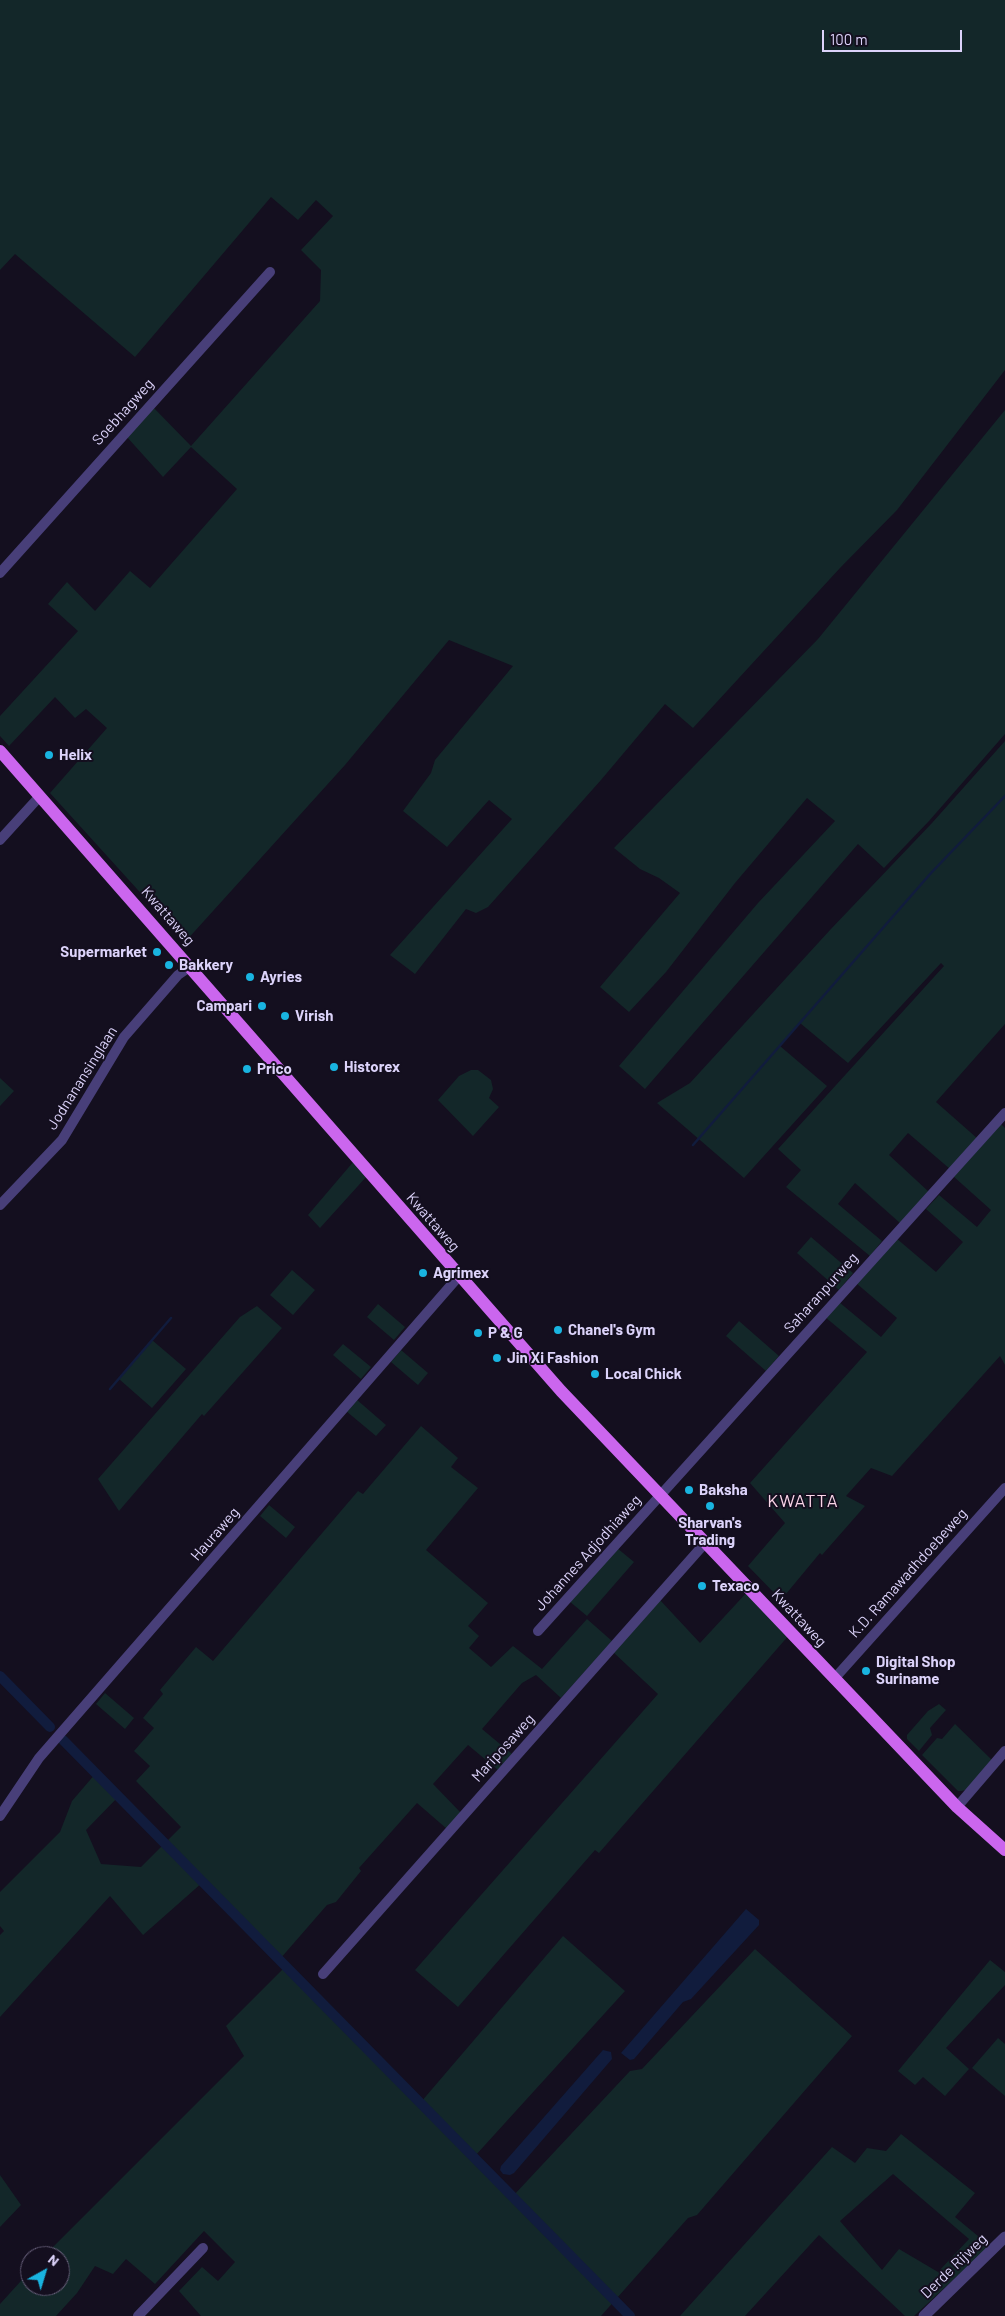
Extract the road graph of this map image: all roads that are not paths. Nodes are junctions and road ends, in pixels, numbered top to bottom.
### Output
1 (270, 272) dead end
2 (0, 573) edge
3 (0, 751) edge
4 (40, 796) junction
5 (0, 840) edge
6 (191, 966) junction
7 (1005, 1113) edge
8 (0, 1205) edge
9 (459, 1276) junction
10 (1005, 1488) edge
11 (660, 1495) junction
12 (706, 1542) junction
13 (538, 1631) dead end
14 (834, 1679) junction
15 (1005, 1752) edge
16 (957, 1807) junction
17 (0, 1816) edge
18 (1005, 1850) edge
19 (323, 1974) dead end
20 (1005, 2237) edge
21 (203, 2248) dead end
22 (138, 2316) edge
23 (924, 2316) edge

1 - 2 street, Soebhagweg
3 - 4 main road, Kwattaweg
4 - 5 street
4 - 6 main road, Kwattaweg
6 - 8 street, Jodnanansinglaan
6 - 9 main road, Kwattaweg
7 - 11 street, Saharanpurweg
9 - 11 main road, Kwattaweg
9 - 17 street, Hauraweg
10 - 14 street, K.D. Ramawadhdoebeweg
11 - 12 main road, Kwattaweg
11 - 13 street, Johannes Adjodhiaweg
12 - 14 main road, Kwattaweg
12 - 19 street, Mariposaweg
14 - 16 main road, Kwattaweg
15 - 16 street
16 - 18 main road, Kwattaweg
20 - 23 street, Derde Rijweg
21 - 22 street

